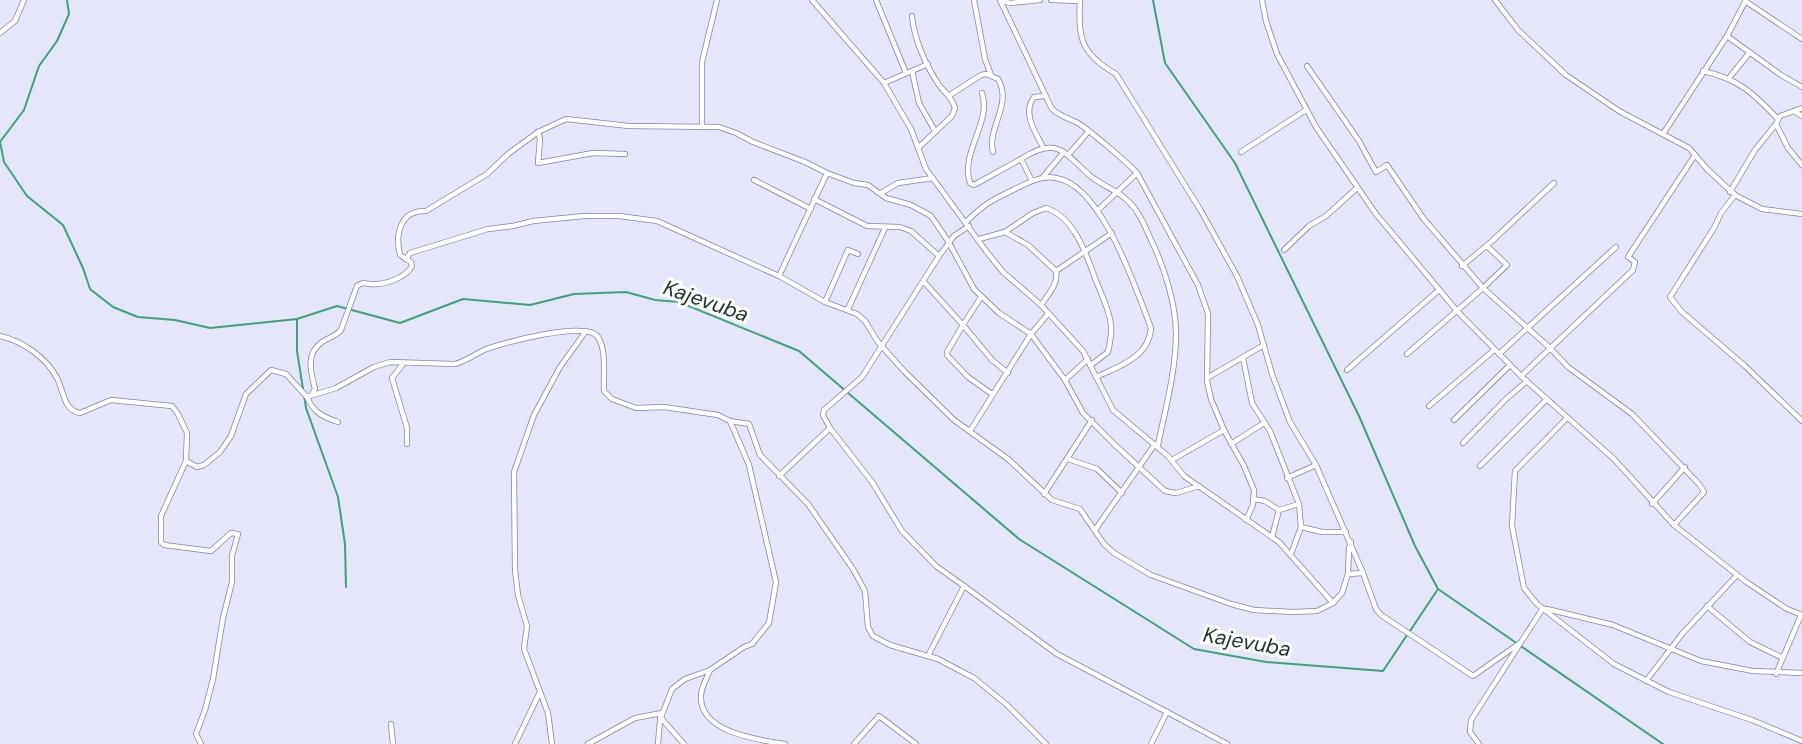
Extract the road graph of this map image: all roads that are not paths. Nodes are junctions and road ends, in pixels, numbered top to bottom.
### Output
1 (24, 0) edge
2 (718, 0) edge
3 (813, 0) edge
4 (876, 0) edge
5 (974, 0) edge
6 (1000, 0) edge
7 (1040, 0) edge
8 (1051, 0) edge
9 (1080, 0) edge
10 (1262, 0) edge
11 (1495, 0) edge
12 (1746, 1) edge
13 (912, 16) dead end
14 (0, 33) edge
15 (1727, 36) junction
16 (1802, 39) edge
17 (1750, 52) junction
18 (928, 64) junction
19 (1307, 66) dead end
20 (1703, 71) junction
21 (909, 72) junction
22 (992, 76) junction
23 (1729, 78) junction
24 (884, 83) junction
25 (1802, 87) edge
26 (982, 93) dead end
27 (950, 95) junction
28 (1045, 96) junction
29 (1802, 108) edge
30 (1306, 110) junction
31 (1794, 111) junction
32 (1802, 116) edge
33 (1777, 122) junction
34 (702, 127) junction
35 (935, 131) junction
36 (538, 132) junction
37 (1088, 132) junction
38 (1663, 134) junction
39 (1043, 147) junction
40 (918, 148) junction
41 (993, 152) dead end
42 (1241, 152) dead end
43 (1066, 153) junction
44 (625, 154) dead end
45 (1695, 155) junction
46 (1021, 159) junction
47 (1802, 164) edge
48 (827, 173) junction
49 (1137, 173) junction
50 (933, 178) junction
51 (1043, 178) junction
52 (754, 180) dead end
53 (1032, 181) junction
54 (1554, 183) dead end
55 (1357, 188) junction
56 (1118, 192) junction
57 (881, 193) junction
58 (1733, 194) junction
59 (814, 199) junction
60 (811, 209) junction
61 (1097, 211) junction
62 (1802, 214) edge
63 (968, 224) junction
64 (885, 228) junction
65 (1006, 232) junction
66 (1112, 233) junction
67 (979, 239) junction
68 (949, 244) junction
69 (1487, 246) junction
70 (1616, 247) dead end
71 (1284, 250) dead end
72 (1085, 252) junction
73 (858, 254) dead end
74 (939, 257) junction
75 (406, 259) junction
76 (1462, 266) junction
77 (1056, 271) junction
78 (779, 276) junction
79 (924, 282) junction
80 (1483, 288) junction
81 (1439, 290) junction
82 (981, 297) junction
83 (825, 302) junction
84 (1041, 305) junction
85 (848, 310) junction
86 (1457, 311) junction
87 (1048, 314) junction
88 (963, 325) junction
89 (1527, 327) junction
90 (586, 331) junction
91 (1031, 334) junction
92 (0, 336) edge
93 (1264, 345) junction
94 (882, 347) junction
95 (1550, 348) junction
96 (1497, 352) junction
97 (1407, 355) dead end
98 (1243, 358) junction
99 (1089, 362) junction
100 (403, 363) junction
101 (1510, 365) junction
102 (1347, 370) dead end
103 (1008, 373) junction
104 (1521, 376) junction
105 (1096, 377) junction
106 (1207, 378) junction
107 (1065, 380) junction
108 (1527, 381) junction
109 (992, 394) junction
110 (309, 396) junction
111 (1547, 399) junction
112 (1429, 406) dead end
113 (1567, 418) junction
114 (1092, 420) junction
115 (1454, 420) dead end
116 (730, 421) junction
117 (1802, 421) edge
118 (338, 422) dead end
119 (1264, 423) junction
120 (830, 428) junction
121 (1224, 430) junction
122 (970, 431) junction
123 (1463, 443) dead end
124 (407, 444) dead end
125 (1231, 444) junction
126 (1156, 445) junction
127 (1068, 459) junction
128 (1172, 460) junction
129 (187, 461) junction
130 (1316, 465) junction
131 (1480, 466) dead end
132 (1685, 467) junction
133 (1138, 468) junction
134 (779, 476) junction
135 (1287, 478) junction
136 (1199, 486) junction
137 (1122, 493) junction
138 (1044, 494) junction
139 (1253, 499) junction
140 (1299, 504) junction
141 (1652, 504) junction
142 (1279, 510) junction
143 (1246, 520) junction
144 (1674, 525) junction
145 (1301, 527) junction
146 (1095, 530) junction
147 (1346, 532) junction
148 (1272, 537) junction
149 (1351, 542) junction
150 (1291, 554) junction
151 (1363, 573) junction
152 (1348, 574) junction
153 (1737, 575) junction
154 (964, 586) junction
155 (1333, 603) junction
156 (1707, 606) junction
157 (1543, 608) junction
158 (1802, 615) edge
159 (1520, 643) junction
160 (1669, 649) junction
161 (928, 656) junction
162 (1783, 658) junction
163 (710, 670) junction
164 (1802, 673) edge
165 (1776, 674) junction
166 (1646, 681) junction
167 (540, 694) junction
168 (1167, 712) junction
169 (661, 715) junction
170 (391, 724) dead end
171 (1802, 741) edge
172 (201, 744) edge
173 (393, 744) edge
174 (515, 744) edge
175 (552, 744) edge
176 (588, 744) edge
177 (658, 744) edge
178 (684, 744) edge
179 (785, 744) edge
180 (854, 744) edge
181 (916, 744) edge
182 (1046, 744) edge
183 (1152, 744) edge
184 (1227, 744) edge
185 (1479, 744) edge

1 - 14 street
2 - 34 street
3 - 24 street
4 - 21 street
5 - 22 street
6 - 7 street
6 - 28 street
8 - 9 street
9 - 93 street
10 - 30 street
11 - 38 street
12 - 15 street
12 - 16 street
13 - 18 street
15 - 17 street
15 - 20 street
17 - 23 street
17 - 25 street
18 - 21 street
18 - 27 street
19 - 76 street
20 - 23 street
20 - 38 street
21 - 24 street
21 - 35 street
22 - 27 street
22 - 41 street
23 - 33 street
24 - 40 street
26 - 46 street
27 - 35 street
28 - 37 street
28 - 39 street
29 - 31 street
30 - 42 street
30 - 55 street
31 - 32 street
31 - 33 street
33 - 47 street
33 - 58 street
34 - 36 street
34 - 48 street
35 - 40 street
36 - 44 street
36 - 75 street
37 - 43 street
37 - 49 street
38 - 45 street
39 - 43 street
39 - 46 street
40 - 50 street
43 - 51 street
43 - 56 street
45 - 58 street
45 - 95 street
46 - 53 street
48 - 57 street
48 - 59 street
49 - 56 street
49 - 106 street
50 - 57 street
50 - 63 street
51 - 53 street
51 - 61 street
52 - 60 street
53 - 63 street
54 - 69 street
55 - 71 street
55 - 81 street
56 - 61 street
56 - 126 street
57 - 68 street
58 - 62 street
58 - 117 street
59 - 60 street
59 - 64 street
60 - 78 street
61 - 66 street
63 - 67 street
63 - 68 street
64 - 74 street
64 - 85 street
65 - 67 street
65 - 72 street
65 - 77 street
66 - 72 street
66 - 105 street
67 - 84 street
68 - 74 street
68 - 82 street
69 - 76 street
69 - 80 street
70 - 89 street
72 - 77 street
72 - 99 street
73 - 83 street
74 - 79 street
75 - 78 street
75 - 110 street
76 - 80 street
77 - 84 street
78 - 83 street
79 - 88 street
79 - 94 street
80 - 86 street
80 - 89 street
81 - 86 street
81 - 102 street
82 - 88 street
82 - 91 street
83 - 85 street
84 - 87 street
85 - 94 street
86 - 96 street
86 - 97 street
87 - 91 street
87 - 99 street
88 - 103 street
88 - 109 street
89 - 95 street
89 - 96 street
90 - 100 street
90 - 116 street
90 - 167 street
91 - 103 street
91 - 107 street
92 - 129 street
93 - 98 street
93 - 130 street
94 - 120 street
94 - 122 street
95 - 104 street
95 - 132 street
96 - 101 street
96 - 112 street
98 - 106 street
98 - 119 street
99 - 105 street
99 - 107 street
100 - 110 street
100 - 124 street
101 - 104 street
101 - 115 street
103 - 109 street
104 - 108 street
105 - 126 street
106 - 121 street
107 - 114 street
108 - 111 street
108 - 123 street
109 - 122 street
110 - 118 street
110 - 129 street
111 - 113 street
111 - 131 street
113 - 141 street
113 - 157 street
114 - 127 street
114 - 133 street
116 - 134 street
116 - 163 street
119 - 125 street
119 - 135 street
120 - 134 street
120 - 154 street
121 - 125 street
121 - 128 street
122 - 138 street
125 - 139 street
126 - 128 street
126 - 133 street
127 - 137 street
127 - 138 street
128 - 136 street
129 - 172 street
130 - 135 street
130 - 147 street
132 - 141 street
132 - 144 street
133 - 136 street
133 - 137 street
134 - 161 street
135 - 140 street
136 - 143 street
137 - 146 street
138 - 146 street
139 - 142 street
139 - 143 street
140 - 142 street
140 - 145 street
141 - 144 street
142 - 148 street
143 - 148 street
144 - 153 street
145 - 147 street
145 - 150 street
146 - 155 street
147 - 149 street
148 - 150 street
149 - 151 street
149 - 152 street
150 - 155 street
151 - 152 street
151 - 159 street
152 - 155 street
153 - 156 street
153 - 158 street
154 - 161 street
154 - 168 street
156 - 160 street
156 - 162 street
157 - 159 street
157 - 160 street
157 - 166 street
158 - 162 street
159 - 185 street
160 - 165 street
160 - 166 street
161 - 182 street
162 - 165 street
163 - 169 street
163 - 179 street
164 - 165 street
166 - 171 street
167 - 174 street
167 - 175 street
168 - 183 street
168 - 184 street
169 - 176 street
169 - 177 street
169 - 178 street
170 - 173 street
180 - 181 street

